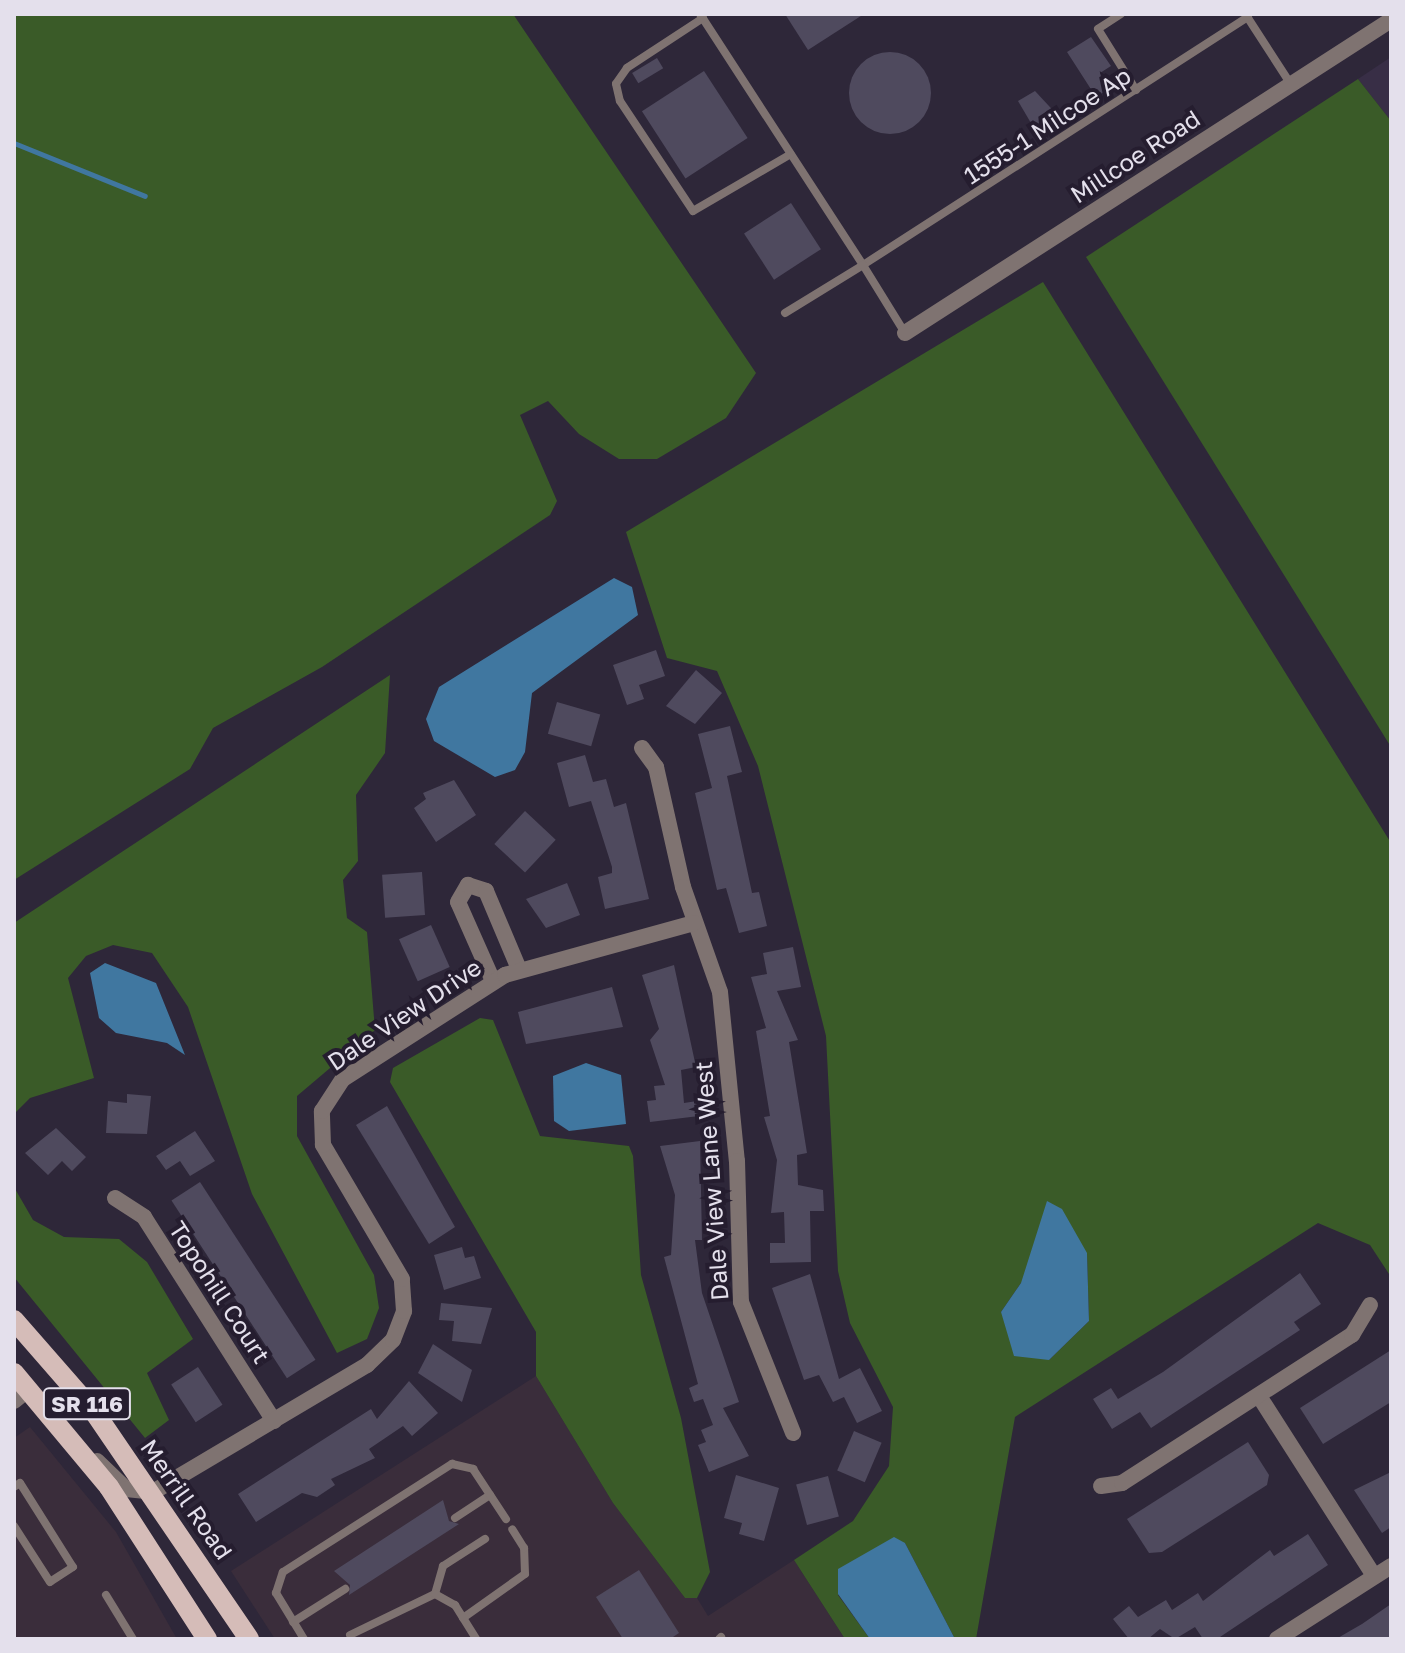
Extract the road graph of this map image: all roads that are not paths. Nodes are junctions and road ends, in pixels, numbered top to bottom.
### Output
1 (1121, 14) edge
2 (701, 16) edge
3 (1247, 16) edge
4 (1391, 20) edge
5 (1290, 83) junction
6 (1136, 90) junction
7 (791, 154) junction
8 (863, 265) junction
9 (785, 313) dead end
10 (905, 333) joint
11 (642, 748) dead end
12 (694, 923) junction
13 (519, 969) junction
14 (493, 981) junction
15 (115, 1198) dead end
16 (1370, 1305) dead end
17 (14, 1320) edge
18 (14, 1373) edge
19 (21, 1395) edge
20 (1259, 1396) junction
21 (274, 1421) junction
22 (61, 1427) junction
23 (793, 1433) dead end
24 (1101, 1486) dead end
25 (14, 1487) edge
26 (153, 1492) junction
27 (490, 1495) junction
28 (455, 1518) dead end
29 (506, 1519) dead end
30 (14, 1526) edge
31 (512, 1529) dead end
32 (485, 1539) dead end
33 (1391, 1566) edge
34 (1374, 1576) junction
35 (345, 1589) dead end
36 (435, 1594) junction
37 (106, 1595) dead end
38 (463, 1618) junction
39 (293, 1622) junction
40 (348, 1638) edge
41 (133, 1639) edge
42 (207, 1639) edge
43 (249, 1639) edge
44 (304, 1639) edge
45 (476, 1639) edge
46 (1277, 1639) edge

1 - 6 lane
2 - 7 lane
2 - 7 lane
3 - 5 lane
3 - 6 lane, 1555-1 Milcoe Ap
4 - 5 street, Millcoe Road
5 - 10 street, Millcoe Road
6 - 8 lane, 1555-1 Milcoe Ap
7 - 8 lane
8 - 9 lane, 1555-1 Milcoe Ap
8 - 10 lane
11 - 12 street, Dale View Lane West
12 - 13 street, Dale View Drive
12 - 23 street, Dale View Lane West
13 - 14 street, Dale View Drive
13 - 14 street
14 - 21 street, Dale View Drive
15 - 21 street, Topohill Court
16 - 20 street
17 - 26 main road, Merrill Road / SR 116
18 - 19 main road, SR 116
19 - 22 main road, SR 116
20 - 24 street
20 - 34 street
21 - 26 street, Dale View Drive
22 - 26 street
22 - 42 main road, SR 116
25 - 30 lane
26 - 43 main road, Merrill Road / SR 116
27 - 28 lane
27 - 29 lane
27 - 39 lane
31 - 38 lane
32 - 36 lane
33 - 34 street
34 - 46 street
35 - 39 lane
36 - 38 lane
36 - 40 lane
37 - 41 lane
38 - 45 lane
39 - 44 lane

